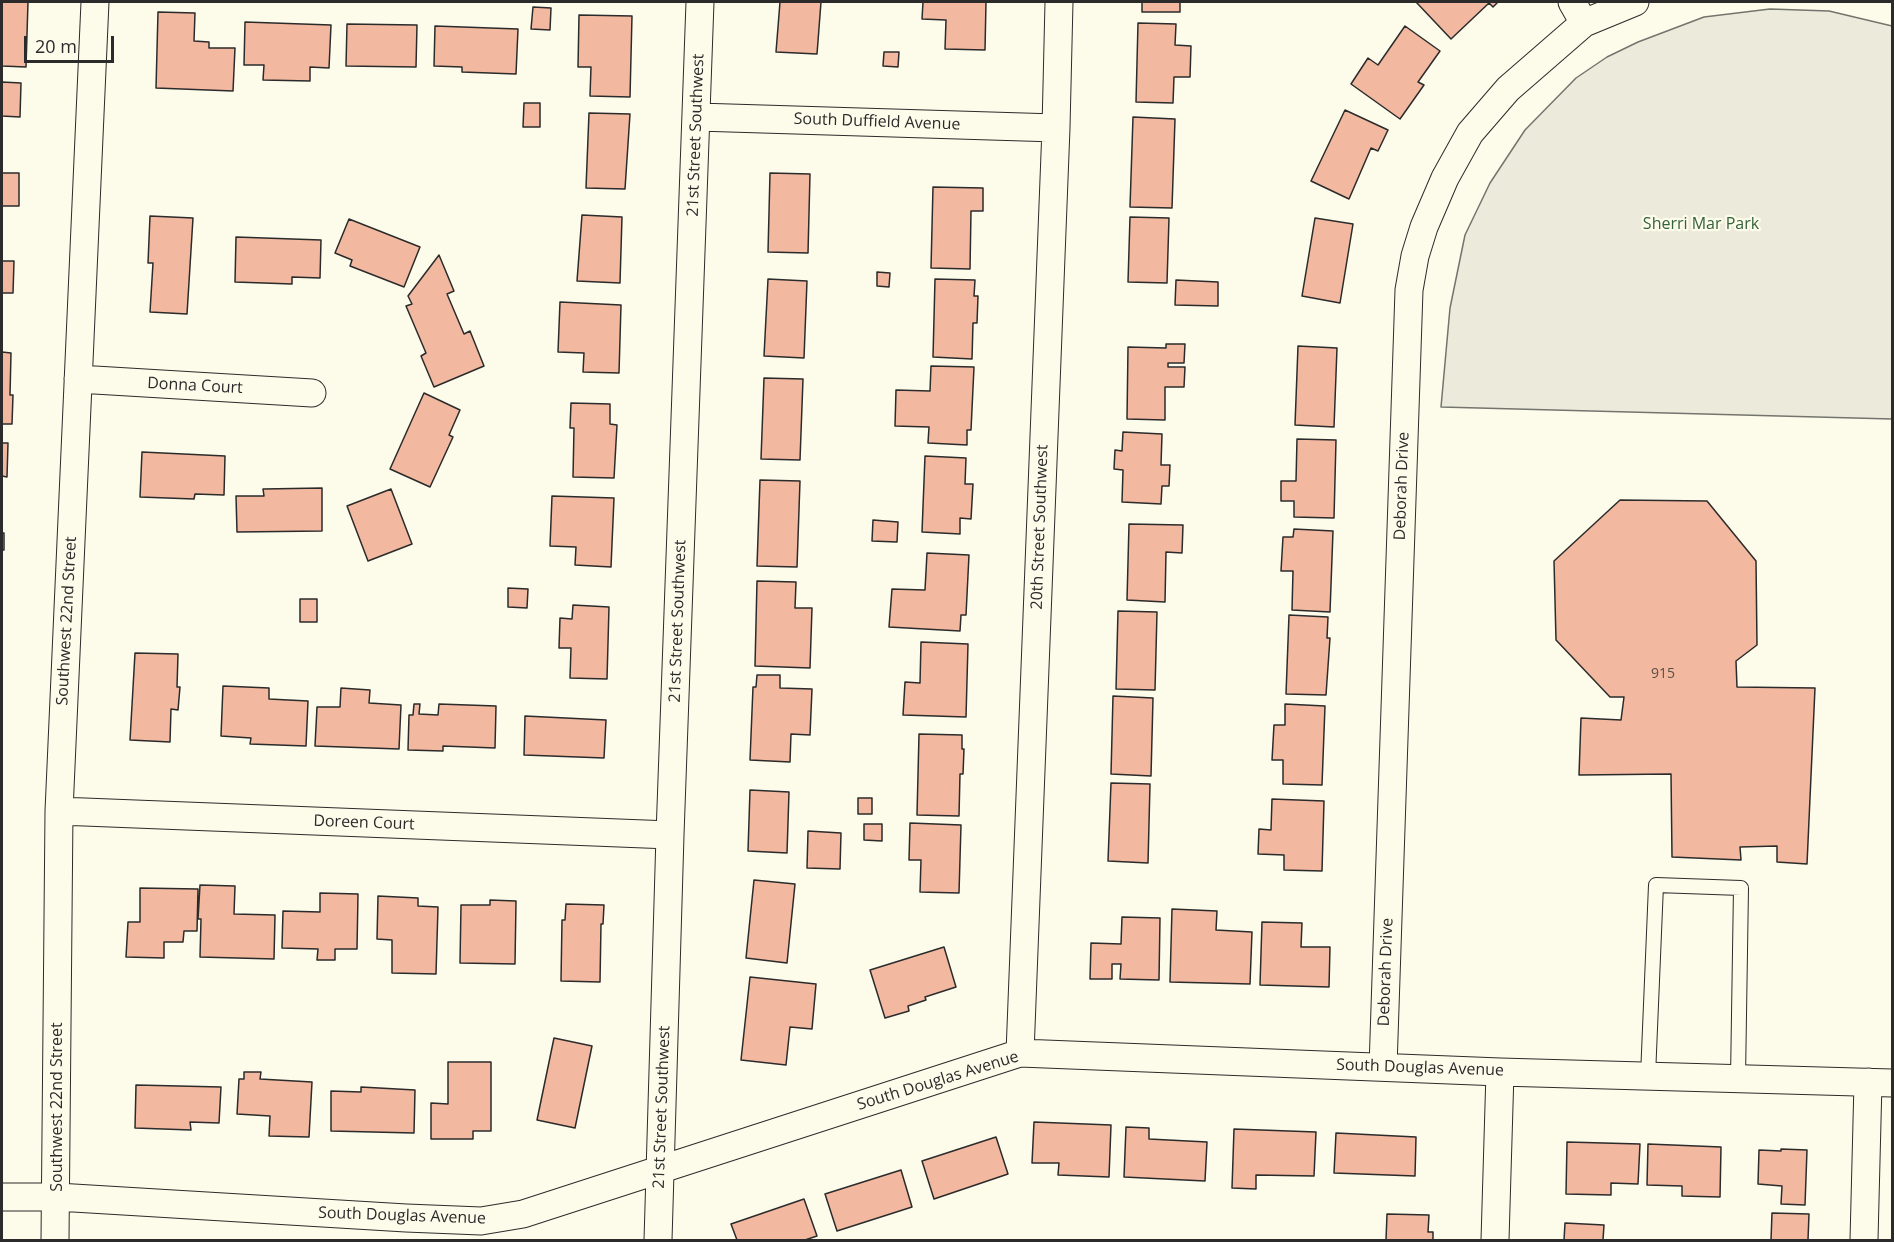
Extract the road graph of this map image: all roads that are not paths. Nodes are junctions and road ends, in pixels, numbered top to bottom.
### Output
1 (95, 2) edge
2 (700, 2) edge
3 (1059, 2) edge
4 (1635, 2) edge
5 (1578, 12) edge
6 (697, 117) junction
7 (1056, 128) junction
8 (78, 379) junction
9 (312, 393) dead end
10 (58, 811) junction
11 (670, 835) junction
12 (1020, 1053) junction
13 (1383, 1067) junction
14 (1500, 1072) junction
15 (1648, 1076) junction
16 (1738, 1078) junction
17 (1880, 1082) edge
18 (661, 1169) junction
19 (2, 1197) edge
20 (57, 1197) junction
21 (55, 1240) edge
22 (658, 1240) edge
23 (1495, 1240) edge
24 (1864, 1240) edge

1 - 8 street, Southwest 22nd Street
2 - 6 street, 21st Street Southwest
3 - 7 street, 20th Street Southwest
4 - 5 street, Deborah Drive
5 - 13 street, Deborah Drive
6 - 7 street, South Duffield Avenue
6 - 11 street, 21st Street Southwest
7 - 12 street, 20th Street Southwest
8 - 9 street, Donna Court
8 - 10 street, Southwest 22nd Street
10 - 11 street, Doreen Court
10 - 20 street, Southwest 22nd Street
11 - 18 street, 21st Street Southwest
12 - 13 street, South Douglas Avenue
12 - 18 street, South Douglas Avenue
13 - 14 street, South Douglas Avenue
14 - 15 street, South Douglas Avenue
14 - 23 street
15 - 16 street, South Douglas Avenue
15 - 16 lane
16 - 17 street, South Douglas Avenue
17 - 24 street
18 - 20 street, South Douglas Avenue
18 - 22 street, 21st Street Southwest
19 - 20 street, South Douglas Avenue
20 - 21 street, Southwest 22nd Street

